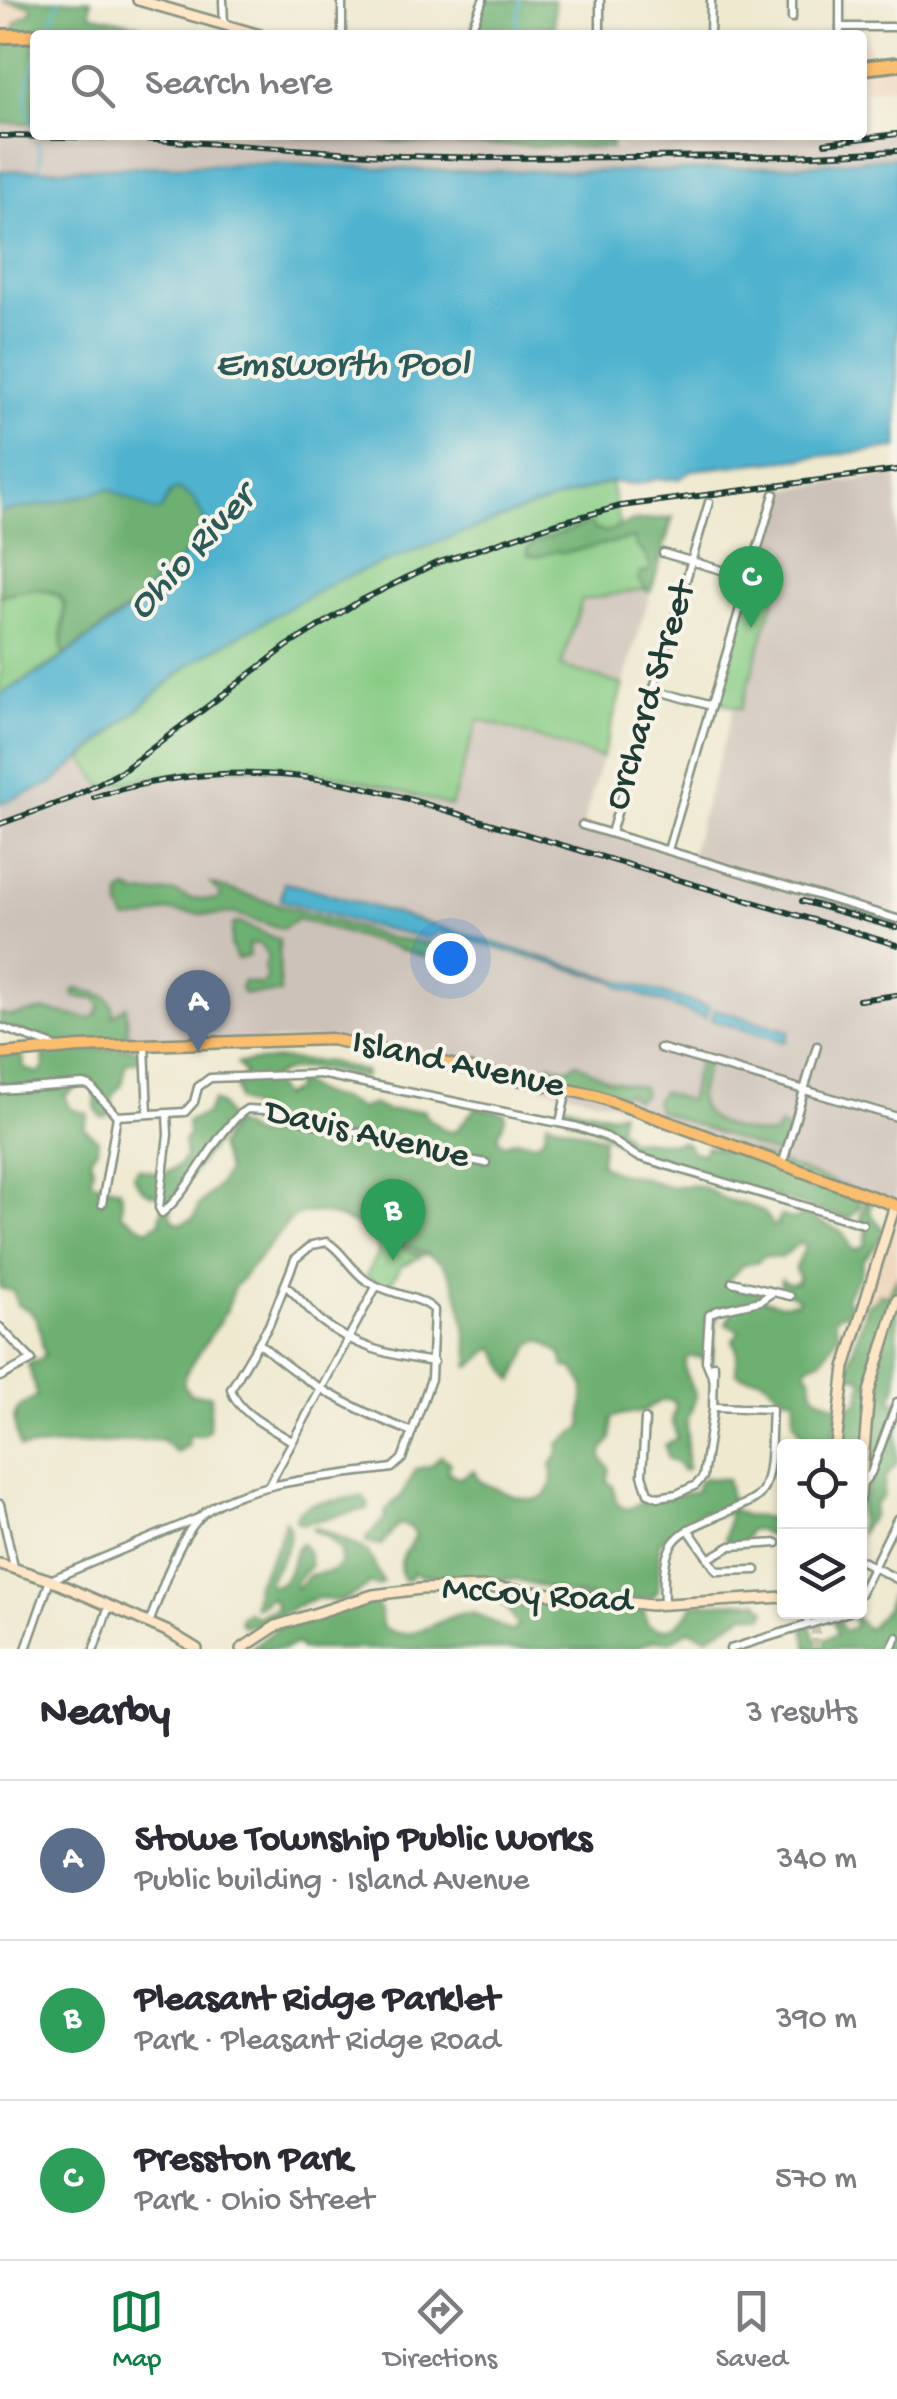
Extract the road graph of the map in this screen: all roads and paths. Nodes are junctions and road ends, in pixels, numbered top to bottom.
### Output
1 (138, 0) edge
2 (223, 0) edge
3 (342, 0) edge
4 (483, 0) edge
5 (600, 0) edge
6 (711, 0) edge
7 (792, 0) edge
8 (840, 0) edge
9 (792, 18) dead end
10 (224, 24) junction
11 (897, 27) edge
12 (243, 30) edge
13 (342, 30) edge
14 (471, 30) edge
15 (600, 30) edge
16 (710, 30) edge
17 (840, 30) edge
18 (854, 30) edge
19 (897, 64) edge
20 (867, 67) edge
21 (774, 494) dead end
22 (710, 502) dead end
23 (663, 552) dead end
24 (692, 561) junction
25 (749, 578) junction
26 (654, 690) junction
27 (710, 706) junction
28 (582, 825) dead end
29 (611, 833) junction
30 (668, 850) junction
31 (897, 918) edge
32 (0, 1027) edge
33 (145, 1046) junction
34 (817, 1046) dead end
35 (60, 1048) junction
36 (660, 1048) dead end
37 (0, 1054) edge
38 (567, 1088) junction
39 (804, 1089) junction
40 (0, 1090) edge
41 (167, 1114) junction
42 (148, 1115) junction
43 (118, 1116) junction
44 (897, 1116) edge
45 (560, 1123) junction
46 (783, 1162) junction
47 (486, 1164) dead end
48 (102, 1204) dead end
49 (896, 1205) edge
50 (863, 1224) dead end
51 (732, 1282) dead end
52 (285, 1285) junction
53 (376, 1286) junction
54 (773, 1292) junction
55 (790, 1296) dead end
56 (897, 1300) edge
57 (0, 1327) edge
58 (348, 1338) junction
59 (259, 1342) junction
60 (434, 1362) junction
61 (714, 1365) dead end
62 (0, 1378) edge
63 (714, 1378) junction
64 (320, 1390) junction
65 (897, 1402) edge
66 (714, 1407) junction
67 (645, 1419) dead end
68 (413, 1432) junction
69 (837, 1439) edge
70 (865, 1439) edge
71 (292, 1441) junction
72 (867, 1477) edge
73 (268, 1486) junction
74 (0, 1504) edge
75 (199, 1518) junction
76 (897, 1520) edge
77 (688, 1530) junction
78 (776, 1544) dead end
79 (708, 1558) junction
80 (0, 1564) edge
81 (867, 1564) edge
82 (14, 1567) junction
83 (873, 1567) junction
84 (756, 1570) dead end
85 (867, 1579) edge
86 (897, 1579) edge
87 (50, 1580) junction
88 (777, 1598) edge
89 (664, 1604) junction
90 (109, 1606) junction
91 (807, 1619) edge
92 (825, 1619) edge
93 (148, 1623) junction
94 (808, 1624) junction
95 (897, 1637) edge
96 (26, 1649) edge
97 (94, 1649) edge
98 (198, 1649) edge
99 (241, 1649) edge
100 (730, 1649) edge
101 (891, 1649) edge

1 - 10 street
2 - 10 street
3 - 13 street
4 - 14 street
5 - 15 street
6 - 16 street
7 - 9 street
8 - 17 street
10 - 12 street
11 - 18 street
19 - 20 highway
21 - 25 street
22 - 24 street, Orchard Street
23 - 24 street
24 - 25 street
24 - 26 street, Orchard Street
25 - 27 street
26 - 27 street
26 - 29 street, Orchard Street
27 - 30 street
28 - 29 street
29 - 30 street
30 - 31 street
32 - 35 street
33 - 35 main road, Island Avenue
33 - 38 main road, Island Avenue
33 - 42 street
34 - 39 street
35 - 37 main road, Island Avenue
36 - 39 street
38 - 45 street
38 - 46 main road, Island Avenue
39 - 44 street
39 - 46 street
40 - 43 street
41 - 42 street
41 - 45 street
41 - 47 street, Davis Avenue
42 - 43 street
43 - 48 street
45 - 50 street
46 - 49 main road, Island Avenue
49 - 69 street
51 - 54 street
52 - 53 street
52 - 58 street
52 - 59 street
53 - 58 street
53 - 60 street
54 - 55 street
54 - 63 street
56 - 70 street
57 - 62 street
58 - 60 street
58 - 64 street
59 - 64 street
59 - 71 street
60 - 68 street
61 - 63 street
63 - 66 street
64 - 68 street
64 - 71 street
65 - 72 street
66 - 67 street
66 - 77 street
68 - 73 street
71 - 73 street
73 - 75 street
74 - 82 street
75 - 87 street
75 - 93 street
76 - 83 street
77 - 79 street
77 - 89 street
78 - 79 street
79 - 84 street
80 - 82 street
81 - 83 street
82 - 87 street
83 - 85 street
83 - 86 street
87 - 90 street
87 - 96 street
88 - 89 street, McCoy Road
89 - 99 street, McCoy Road
90 - 93 street
90 - 97 street
91 - 94 street
92 - 94 street
93 - 98 street
94 - 100 street
95 - 101 street

